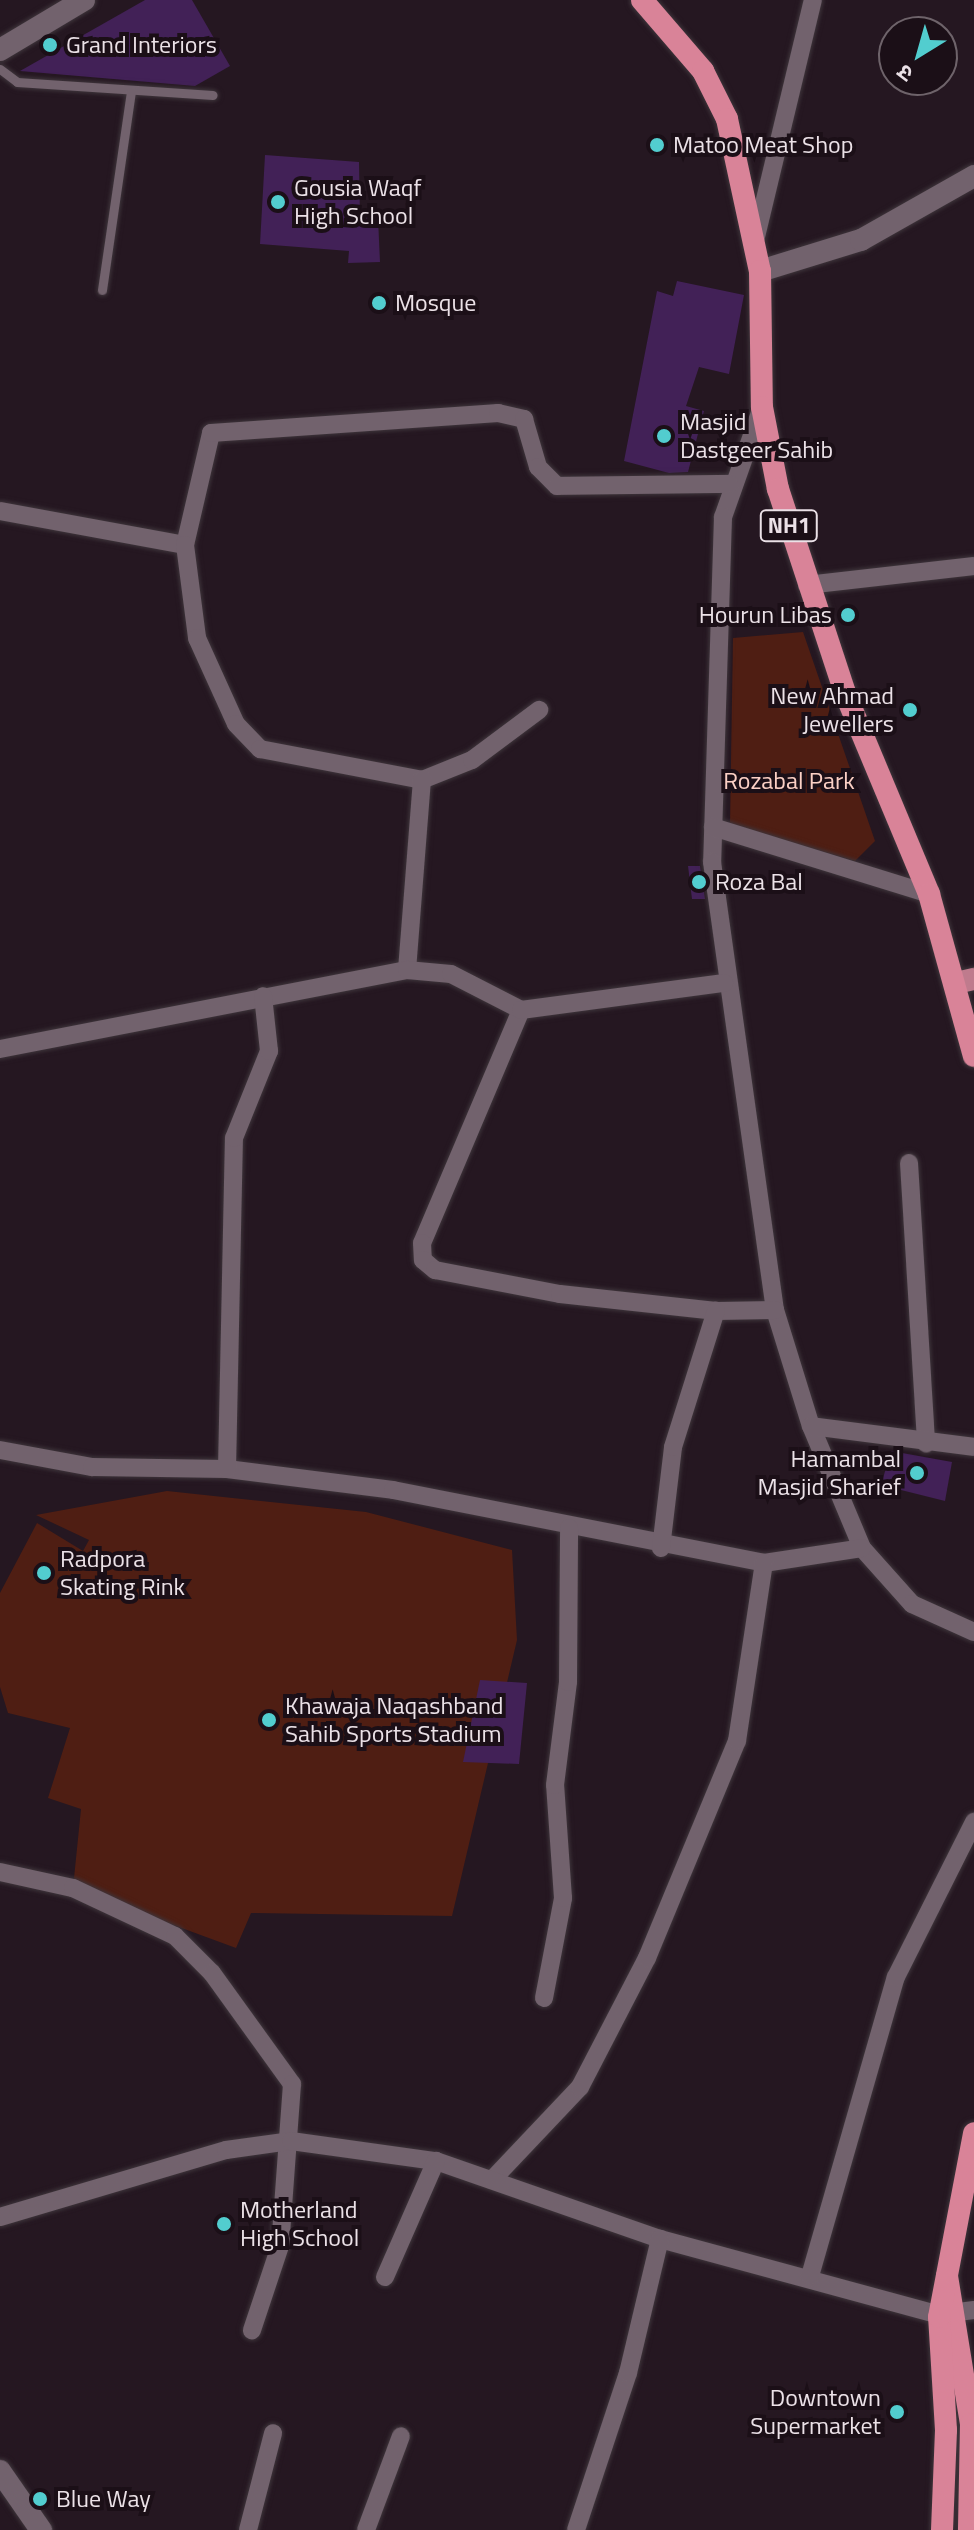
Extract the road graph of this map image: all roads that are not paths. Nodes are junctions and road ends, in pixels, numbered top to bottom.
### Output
1 (84, 0) edge
2 (642, 0) edge
3 (813, 0) edge
4 (0, 50) edge
5 (0, 69) edge
6 (131, 91) junction
7 (213, 95) dead end
8 (974, 176) edge
9 (755, 241) junction
10 (760, 271) junction
11 (102, 290) dead end
12 (762, 407) junction
13 (729, 484) junction
14 (0, 511) edge
15 (185, 545) junction
16 (974, 566) edge
17 (807, 585) junction
18 (539, 710) dead end
19 (422, 780) junction
20 (713, 827) junction
21 (929, 894) junction
22 (407, 970) junction
23 (965, 981) edge
24 (724, 983) junction
25 (263, 996) junction
26 (521, 1010) junction
27 (968, 1010) edge
28 (0, 1049) edge
29 (974, 1056) edge
30 (909, 1163) dead end
31 (775, 1310) junction
32 (716, 1311) junction
33 (811, 1426) junction
34 (926, 1443) junction
35 (974, 1447) edge
36 (0, 1450) edge
37 (227, 1469) junction
38 (569, 1528) junction
39 (661, 1548) junction
40 (862, 1548) junction
41 (764, 1563) junction
42 (974, 1632) edge
43 (974, 1822) edge
44 (0, 1872) edge
45 (544, 1998) dead end
46 (974, 2133) edge
47 (291, 2141) junction
48 (436, 2161) junction
49 (492, 2180) junction
50 (0, 2217) edge
51 (660, 2239) junction
52 (810, 2276) junction
53 (385, 2277) dead end
54 (957, 2313) edge
55 (252, 2330) dead end
56 (273, 2433) dead end
57 (401, 2436) dead end
58 (0, 2471) edge
59 (41, 2530) edge
60 (248, 2530) edge
61 (366, 2530) edge
62 (576, 2530) edge
63 (942, 2530) edge
64 (969, 2530) edge

1 - 4 street
2 - 9 highway, NH1
3 - 9 street
5 - 6 lane
6 - 7 lane
6 - 11 lane
8 - 10 street
9 - 10 highway, NH1
10 - 12 highway, NH1
12 - 13 street
12 - 17 highway, NH1
13 - 15 street
13 - 20 street
14 - 15 street
15 - 19 street
16 - 17 street
17 - 21 highway, NH1
18 - 19 street
19 - 22 street
20 - 21 street
20 - 24 street
21 - 23 highway, NH1
22 - 25 street
22 - 26 street
23 - 27 highway, NH1
24 - 26 street
24 - 31 street
25 - 28 street
25 - 37 street
26 - 32 street
27 - 29 highway, NH1
30 - 34 street
31 - 32 street
31 - 33 street
32 - 39 street
33 - 34 street
33 - 40 street
34 - 35 street
36 - 37 street
37 - 38 street
38 - 39 street
38 - 45 street
39 - 41 street
40 - 41 street
40 - 42 street
41 - 49 street
43 - 52 street
44 - 47 street
46 - 54 highway
47 - 48 street
47 - 50 street
47 - 55 street
48 - 49 street
48 - 53 street
49 - 51 street
51 - 52 street
51 - 62 street
52 - 54 street
54 - 63 highway
54 - 64 highway
56 - 60 street
57 - 61 street
58 - 59 street

